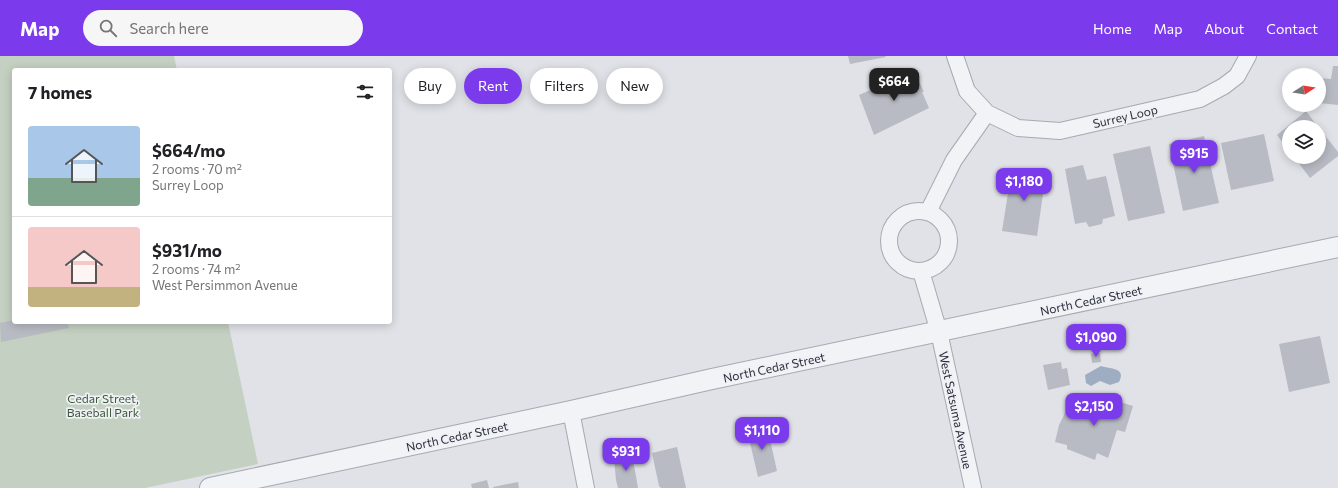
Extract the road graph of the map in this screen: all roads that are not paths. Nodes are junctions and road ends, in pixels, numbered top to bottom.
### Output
1 (955, 56) edge
2 (1248, 56) edge
3 (987, 113) junction
4 (928, 212) junction
5 (1338, 247) edge
6 (921, 271) junction
7 (939, 332) junction
8 (571, 412) junction
9 (210, 488) edge
10 (586, 488) edge
11 (973, 488) edge

1 - 3 street, Surrey Loop
2 - 3 street, Surrey Loop
3 - 4 street
4 - 6 street
4 - 6 street
5 - 7 street, North Cedar Street
6 - 7 street
7 - 8 street, North Cedar Street
7 - 11 street, West Satsuma Avenue
8 - 9 street, North Cedar Street
8 - 10 street

